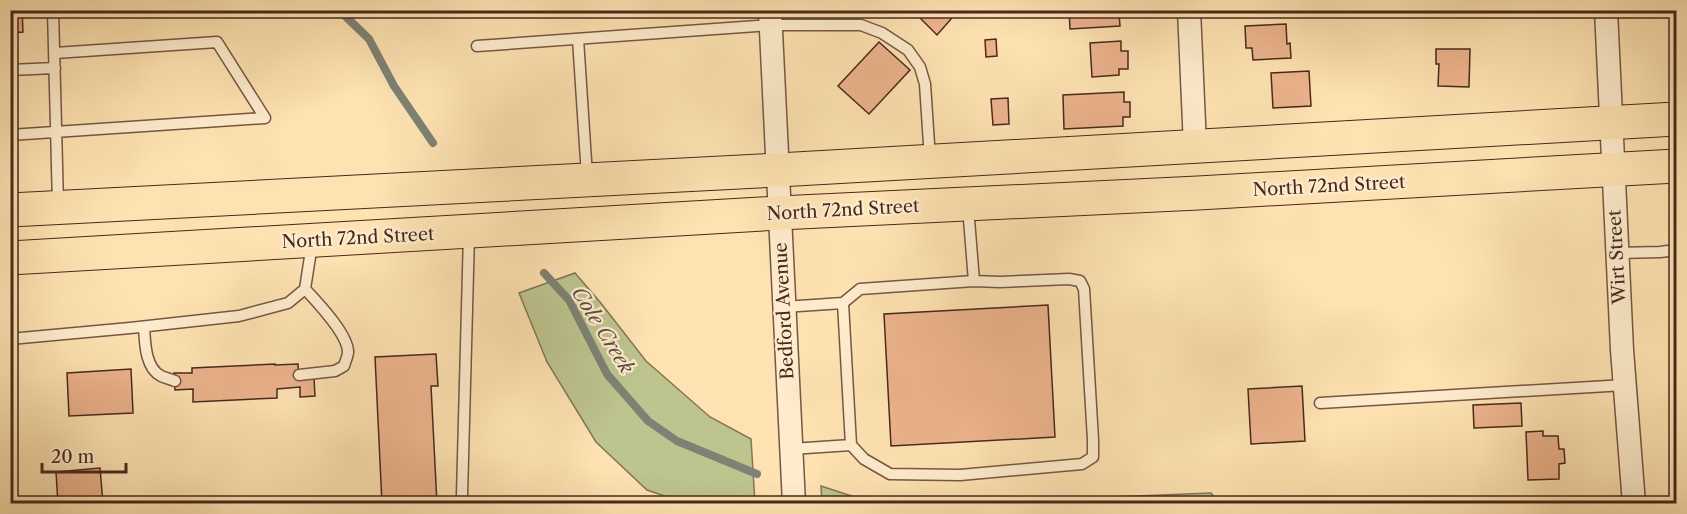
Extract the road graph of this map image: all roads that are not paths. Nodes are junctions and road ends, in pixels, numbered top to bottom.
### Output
1 (53, 10) edge
2 (1189, 10) edge
3 (1606, 10) edge
4 (770, 17) edge
5 (578, 39) junction
6 (477, 46) dead end
7 (55, 53) junction
8 (55, 68) junction
9 (10, 70) edge
10 (1677, 119) edge
11 (1611, 123) junction
12 (56, 132) junction
13 (10, 135) edge
14 (1195, 146) junction
15 (930, 161) junction
16 (1677, 166) edge
17 (778, 170) junction
18 (1614, 170) junction
19 (587, 180) junction
20 (968, 204) junction
21 (58, 207) junction
22 (10, 210) edge
23 (779, 213) junction
24 (469, 232) junction
25 (312, 241) junction
26 (1677, 250) edge
27 (1617, 253) junction
28 (10, 258) edge
29 (974, 280) junction
30 (305, 289) junction
31 (843, 303) junction
32 (784, 307) junction
33 (144, 327) junction
34 (10, 339) edge
35 (299, 375) dead end
36 (175, 381) dead end
37 (1624, 385) junction
38 (1320, 403) dead end
39 (851, 445) junction
40 (791, 449) junction
41 (465, 504) edge
42 (794, 504) edge
43 (1635, 504) edge

1 - 7 lane
2 - 14 street
3 - 11 street, Wirt Street
4 - 5 lane
4 - 15 lane
4 - 17 street, Bedford Avenue
5 - 6 lane
5 - 19 lane
7 - 8 lane
7 - 12 lane
8 - 9 lane
8 - 12 lane
10 - 11 main road
11 - 14 main road
11 - 18 street, Wirt Street
12 - 13 lane
12 - 21 lane
14 - 15 main road
15 - 17 main road
16 - 18 main road, North 72nd Street
17 - 19 main road
17 - 23 street, Bedford Avenue
18 - 20 main road, North 72nd Street
18 - 27 street, Wirt Street
19 - 21 main road
20 - 23 main road, North 72nd Street
20 - 29 lane
21 - 22 main road
23 - 24 main road, North 72nd Street
23 - 32 street, Bedford Avenue
24 - 25 main road, North 72nd Street
24 - 41 lane
25 - 28 main road, North 72nd Street
25 - 30 lane
26 - 27 lane
27 - 37 street, Wirt Street
29 - 31 lane
29 - 39 lane
30 - 33 lane
30 - 35 lane
31 - 32 lane
31 - 39 lane
32 - 40 street, Bedford Avenue
33 - 34 lane
33 - 36 lane
37 - 38 lane
37 - 43 street, Wirt Street
39 - 40 lane
40 - 42 street, Bedford Avenue

